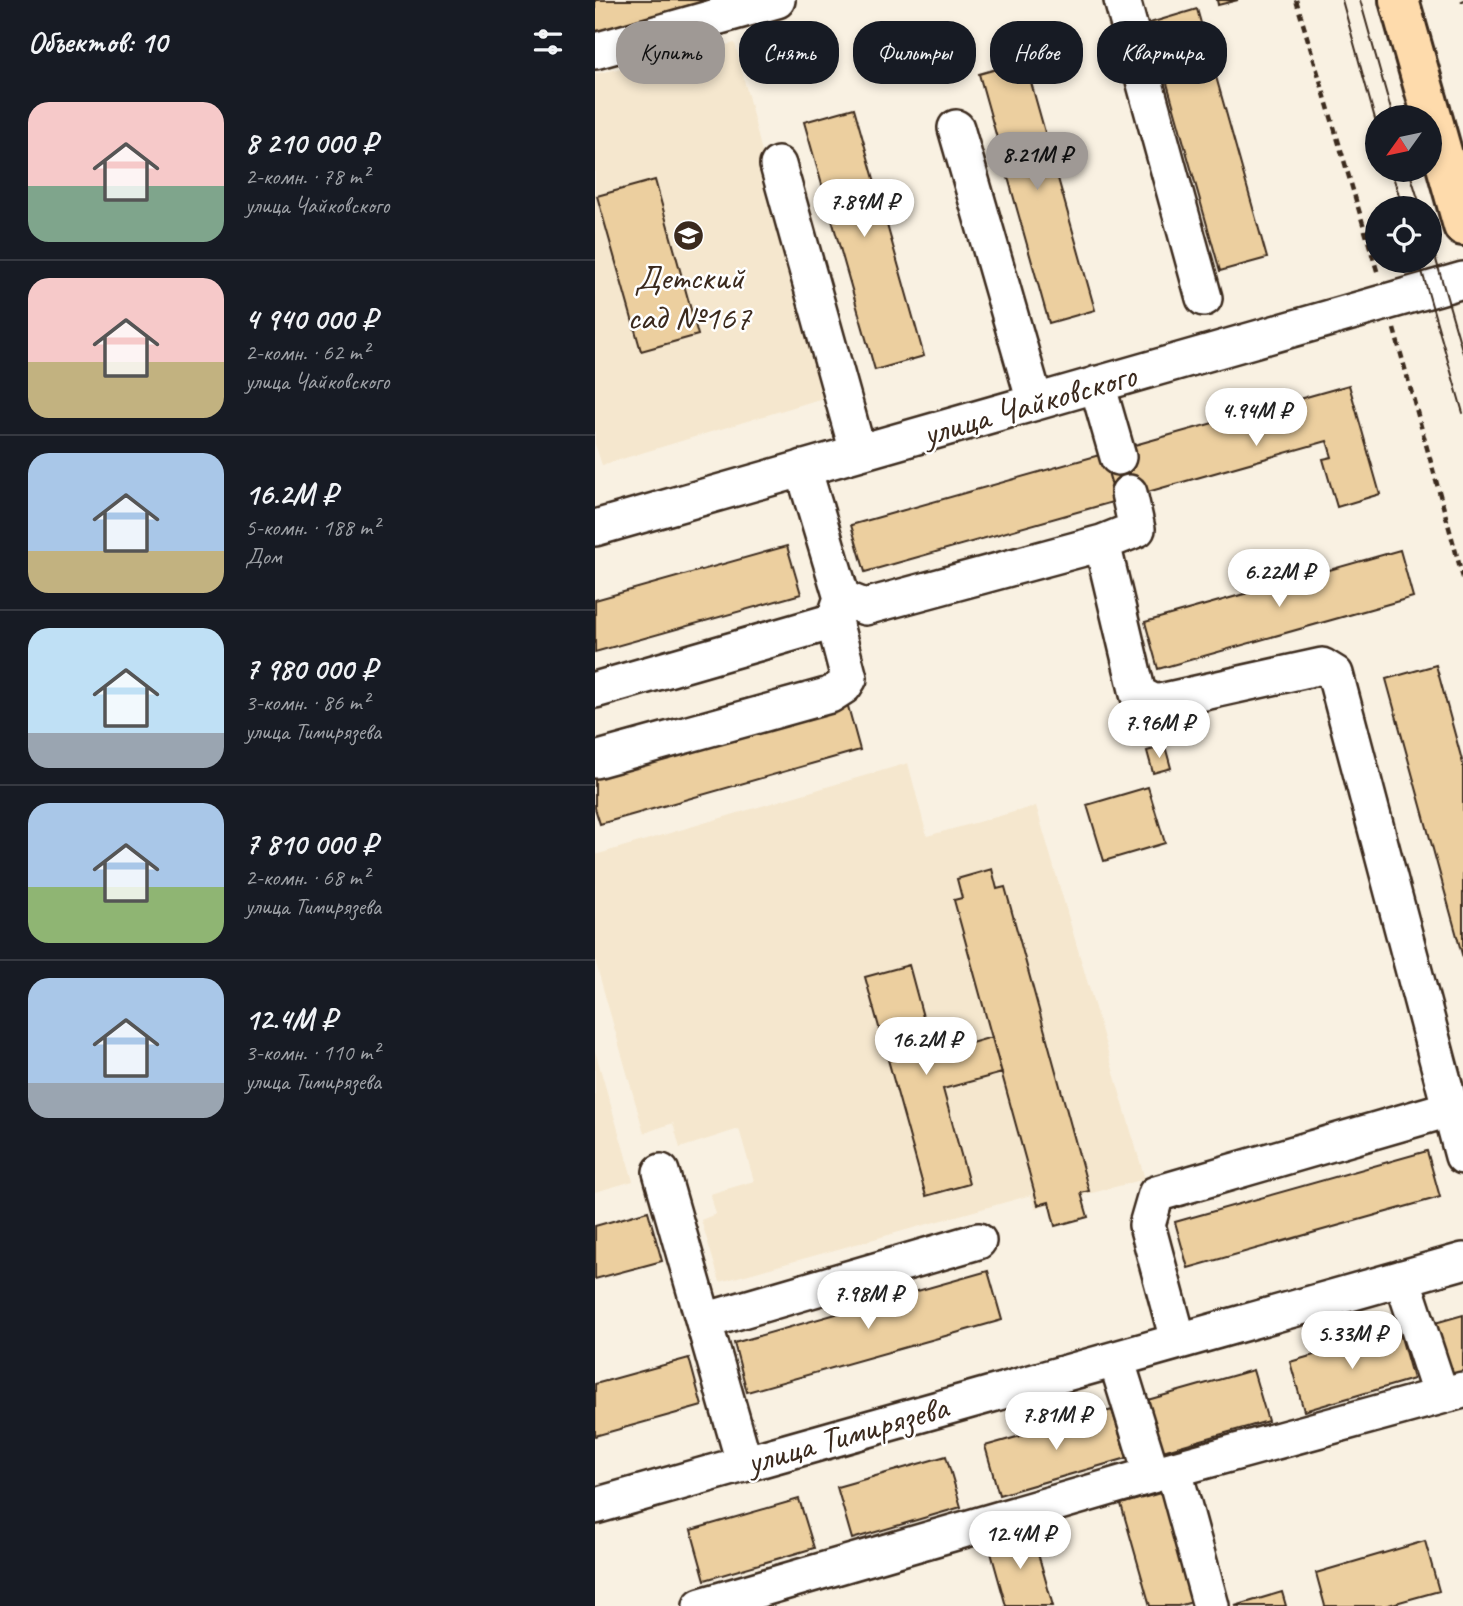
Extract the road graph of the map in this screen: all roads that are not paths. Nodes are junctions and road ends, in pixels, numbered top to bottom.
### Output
1 (777, 0) edge
2 (1122, 0) edge
3 (1399, 0) edge
4 (595, 51) edge
5 (956, 128) dead end
6 (778, 164) dead end
7 (1455, 166) edge
8 (1463, 226) edge
9 (1463, 280) edge
10 (1204, 299) dead end
11 (1097, 384) junction
12 (1035, 402) junction
13 (858, 452) junction
14 (1118, 457) dead end
15 (803, 468) junction
16 (1129, 493) dead end
17 (595, 528) edge
18 (1102, 543) junction
19 (838, 610) junction
20 (595, 690) edge
21 (595, 760) edge
22 (1450, 1109) junction
23 (1463, 1156) edge
24 (661, 1172) dead end
25 (978, 1241) dead end
26 (1463, 1261) edge
27 (1402, 1278) junction
28 (704, 1321) junction
29 (1178, 1340) junction
30 (1116, 1359) junction
31 (1452, 1393) edge
32 (744, 1462) junction
33 (1163, 1473) junction
34 (595, 1506) edge
35 (701, 1606) edge
36 (1211, 1606) edge

1 - 4 street
2 - 10 street
3 - 7 main road
5 - 12 street
6 - 13 street
7 - 8 main road
9 - 11 street, улица Чайковского
11 - 12 street, улица Чайковского
11 - 14 street
12 - 13 street, улица Чайковского
13 - 15 street, улица Чайковского
15 - 17 street, улица Чайковского
15 - 19 street
16 - 18 street
18 - 19 street
18 - 22 street
19 - 20 street
19 - 21 street
22 - 23 street
22 - 29 street
24 - 28 street
25 - 28 street
26 - 27 street, улица Тимирязева
27 - 29 street, улица Тимирязева
27 - 31 street
28 - 32 street
29 - 30 street, улица Тимирязева
30 - 32 street, улица Тимирязева
30 - 33 street
31 - 33 street
32 - 34 street, улица Тимирязева
33 - 35 street
33 - 36 street

